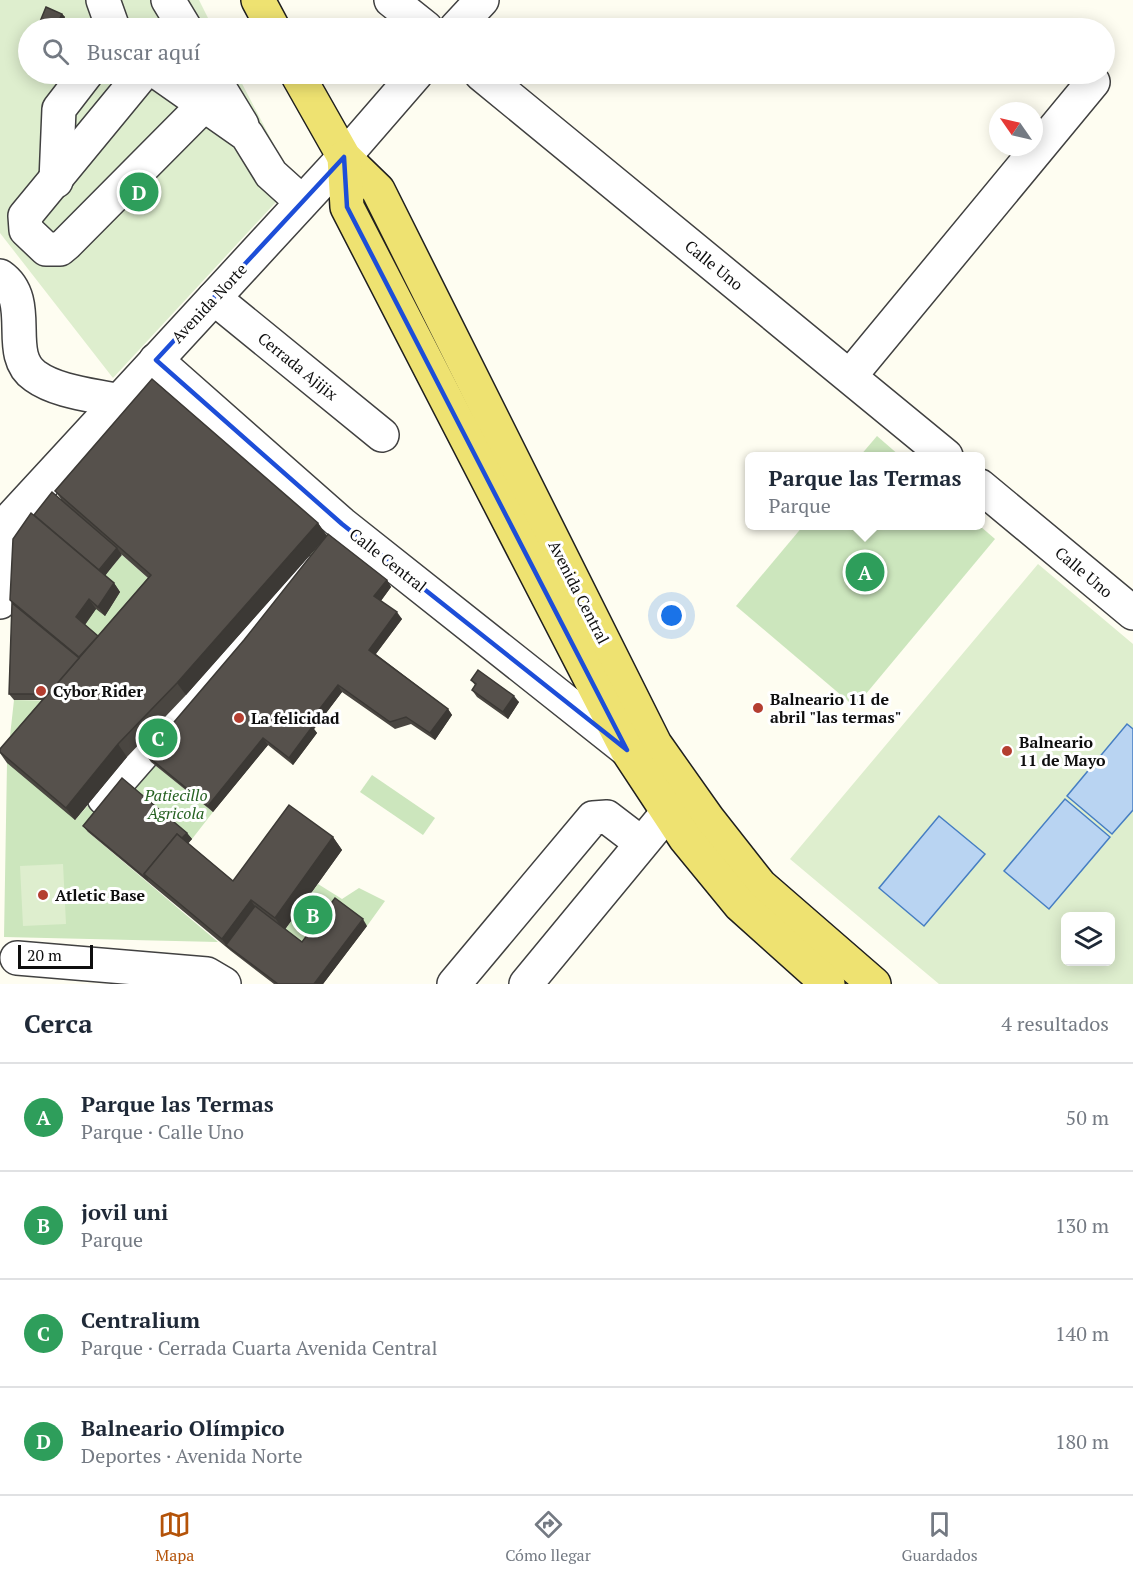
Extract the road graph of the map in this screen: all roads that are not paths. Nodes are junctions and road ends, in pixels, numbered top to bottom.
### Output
1 (103, 0) edge
2 (258, 0) edge
3 (391, 0) edge
4 (482, 0) edge
5 (109, 18) edge
6 (268, 18) edge
7 (414, 18) edge
8 (465, 18) edge
9 (78, 84) edge
10 (134, 84) edge
11 (192, 84) edge
12 (303, 84) edge
13 (407, 84) edge
14 (493, 84) edge
15 (1091, 84) edge
16 (208, 89) edge
17 (344, 157) junction
18 (56, 181) junction
19 (302, 202) junction
20 (0, 276) edge
21 (214, 298) junction
22 (156, 360) junction
23 (850, 376) junction
24 (119, 401) junction
25 (382, 435) dead end
26 (941, 452) edge
27 (985, 489) edge
28 (342, 524) junction
29 (2, 529) edge
30 (0, 602) edge
31 (1133, 613) edge
32 (627, 750) junction
33 (104, 798) edge
34 (668, 812) junction
35 (641, 843) junction
36 (17, 958) dead end
37 (224, 984) edge
38 (454, 984) edge
39 (526, 984) edge
40 (828, 984) edge
41 (874, 984) edge

1 - 5 street
2 - 6 main road
3 - 7 street
4 - 8 street
9 - 18 street
10 - 18 street
11 - 16 street
12 - 17 main road, Avenida Central
13 - 17 street, Avenida Norte
14 - 23 street, Calle Uno
15 - 23 street
16 - 18 street
16 - 19 street
17 - 19 street, Avenida Norte
17 - 32 main road, Avenida Central
17 - 41 main road, Avenida Central
19 - 21 street, Avenida Norte
20 - 24 street
21 - 22 street, Avenida Norte
21 - 25 street, Cerrada Ajijix
22 - 24 street, Avenida Norte
22 - 28 street, Calle Central
23 - 26 street, Calle Uno
24 - 29 street, Avenida Norte
27 - 31 street, Calle Uno
28 - 32 street, Calle Central
28 - 33 street
29 - 30 street
32 - 34 main road, Avenida Central
34 - 35 street
34 - 40 main road, Avenida Central
35 - 38 street
35 - 39 street
36 - 37 street

